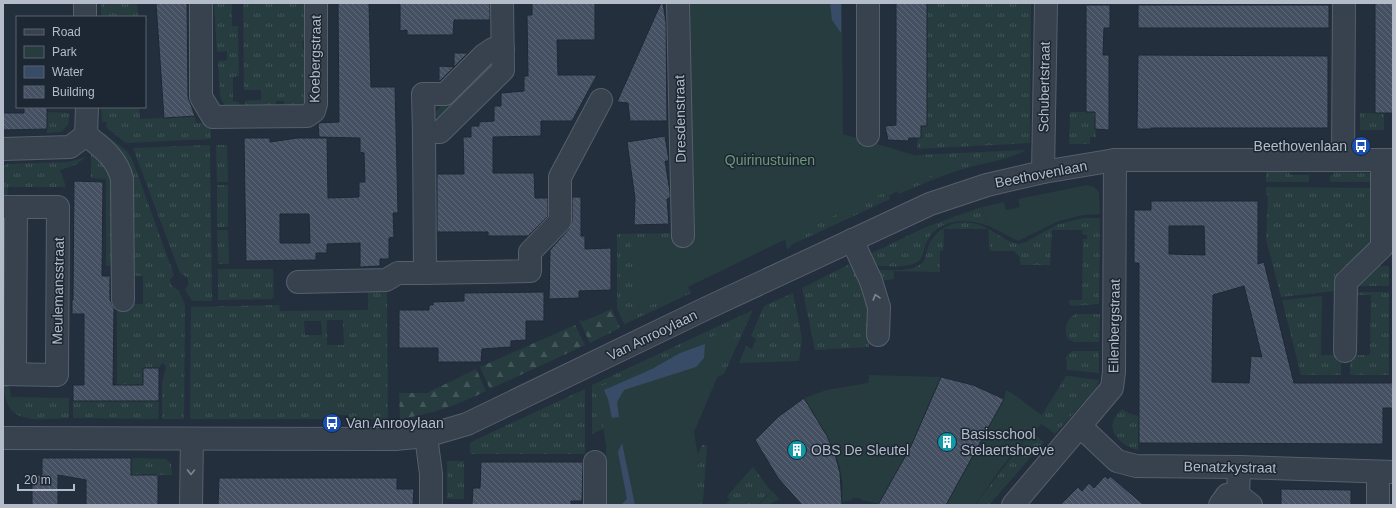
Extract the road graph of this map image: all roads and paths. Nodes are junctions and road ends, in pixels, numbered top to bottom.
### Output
1 (85, 3) edge
2 (201, 3) edge
3 (316, 3) edge
4 (502, 3) edge
5 (678, 3) edge
6 (868, 3) edge
7 (1046, 3) edge
8 (1344, 3) edge
9 (85, 16) edge
10 (503, 49) junction
11 (601, 100) dead end
12 (87, 108) edge
13 (424, 132) junction
14 (86, 135) junction
15 (868, 136) dead end
16 (3, 149) edge
17 (1115, 160) junction
18 (1343, 160) junction
19 (1387, 160) edge
20 (1043, 172) junction
21 (10, 207) edge
22 (683, 236) dead end
23 (852, 240) junction
24 (425, 273) junction
25 (780, 274) joint
26 (298, 282) dead end
27 (123, 300) dead end
28 (878, 335) dead end
29 (1345, 351) dead end
30 (9, 374) edge
31 (1081, 426) junction
32 (426, 436) junction
33 (3, 438) edge
34 (192, 439) junction
35 (595, 462) dead end
36 (1239, 467) junction
37 (1385, 472) edge
38 (1236, 502) edge
39 (190, 505) edge
40 (432, 505) edge
41 (595, 505) edge
42 (1013, 505) edge
43 (1378, 505) edge

1 - 9 street
2 - 3 street, Koebergstraat
4 - 10 street
5 - 22 street, Dresdenstraat
6 - 15 street
7 - 20 street, Schubertstraat
8 - 18 street
10 - 13 street
10 - 13 street
11 - 24 street
12 - 14 street
13 - 24 street
14 - 16 street
14 - 27 street
17 - 18 street, Beethovenlaan
17 - 20 street, Beethovenlaan
17 - 31 street, Eilenbergstraat
18 - 19 street, Beethovenlaan
19 - 29 street, Beethovenlaan
20 - 23 street, Beethovenlaan
21 - 30 street, Meulemansstraat
21 - 30 street, Meulemansstraat
23 - 25 street, Beethovenlaan
28 -> 23 street
24 - 26 street
25 - 32 street, Van Anrooylaan
31 - 36 street, Benatzkystraat
31 - 42 street, Eilenbergstraat
32 - 34 street, Van Anrooylaan
32 - 40 street
33 - 34 street, Van Anrooylaan
34 -> 39 street
35 - 41 street
36 - 37 street, Benatzkystraat
36 - 38 street
37 - 43 street

